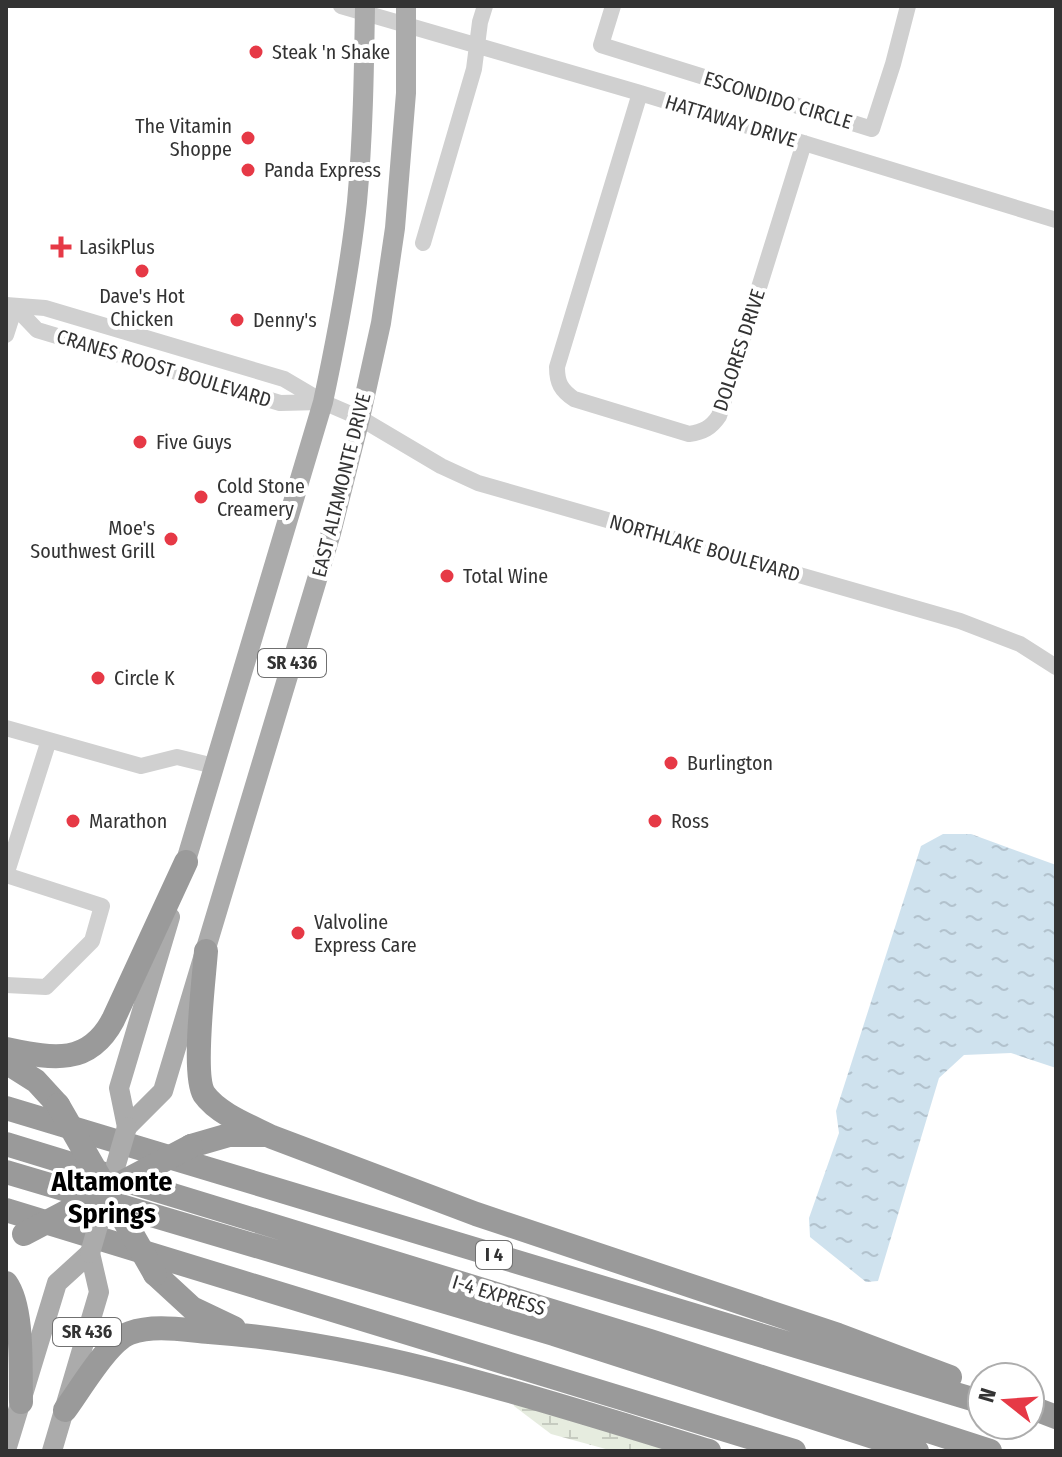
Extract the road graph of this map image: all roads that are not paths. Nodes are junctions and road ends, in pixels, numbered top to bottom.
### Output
1 (341, 6) edge
2 (485, 6) edge
3 (613, 6) edge
4 (908, 6) edge
5 (365, 10) edge
6 (406, 15) edge
7 (476, 45) junction
8 (640, 93) junction
9 (804, 143) junction
10 (1056, 220) edge
11 (423, 243) dead end
12 (10, 306) edge
13 (6, 335) edge
14 (323, 402) junction
15 (360, 418) junction
16 (1056, 667) edge
17 (6, 728) edge
18 (49, 740) junction
19 (214, 766) junction
20 (186, 862) junction
21 (6, 875) edge
22 (206, 951) junction
23 (6, 985) edge
24 (6, 1049) edge
25 (6, 1062) edge
26 (6, 1108) edge
27 (127, 1127) junction
28 (272, 1137) junction
29 (6, 1144) edge
30 (6, 1172) edge
31 (108, 1190) junction
32 (6, 1210) edge
33 (15, 1236) edge
34 (90, 1253) junction
35 (6, 1283) edge
36 (255, 1335) junction
37 (966, 1383) edge
38 (966, 1397) edge
39 (21, 1402) junction
40 (65, 1410) junction
41 (7, 1442) edge
42 (52, 1451) edge
43 (709, 1451) edge
44 (794, 1451) edge
45 (917, 1451) edge
46 (990, 1451) edge

1 - 5 street, HATTAWAY DRIVE
2 - 7 street
3 - 4 street, ESCONDIDO CIRCLE
5 - 6 street, HATTAWAY DRIVE
5 - 14 main road, EAST ALTAMONTE DRIVE / SR 436
6 - 7 street, HATTAWAY DRIVE
6 - 15 main road, EAST ALTAMONTE DRIVE / SR 436
7 - 8 street, HATTAWAY DRIVE
7 - 11 street
8 - 9 street, HATTAWAY DRIVE
8 - 9 street, DOLORES DRIVE
9 - 10 street, HATTAWAY DRIVE
12 - 13 street
12 - 14 street, CRANES ROOST BOULEVARD
12 - 14 street, CRANES ROOST BOULEVARD
14 - 15 street, CRANES ROOST BOULEVARD
14 - 19 main road, EAST ALTAMONTE DRIVE / SR 436
15 - 16 street, NORTHLAKE BOULEVARD
15 - 22 main road, EAST ALTAMONTE DRIVE / SR 436
17 - 18 street
18 - 19 street
18 - 21 street
19 - 20 main road, EAST ALTAMONTE DRIVE / SR 436
20 - 24 highway
20 - 27 main road, SR 436
21 - 23 street
22 - 27 main road, SR 436
22 - 28 highway
25 - 31 highway, bridge
26 - 38 highway, I 4
27 - 31 main road, SR 436, bridge
28 - 31 highway, bridge
28 - 37 highway
29 - 46 highway, I-4 EXPRESS
30 - 45 highway, I-4 EXPRESS
31 - 33 highway, bridge
31 - 34 main road, SR 436, bridge
31 - 36 highway, bridge
32 - 44 highway
34 - 39 main road, SR 436
34 - 40 main road, SR 436
35 - 39 highway
36 - 40 highway
36 - 43 highway
39 - 41 main road, SR 436
40 - 42 main road, SR 436

